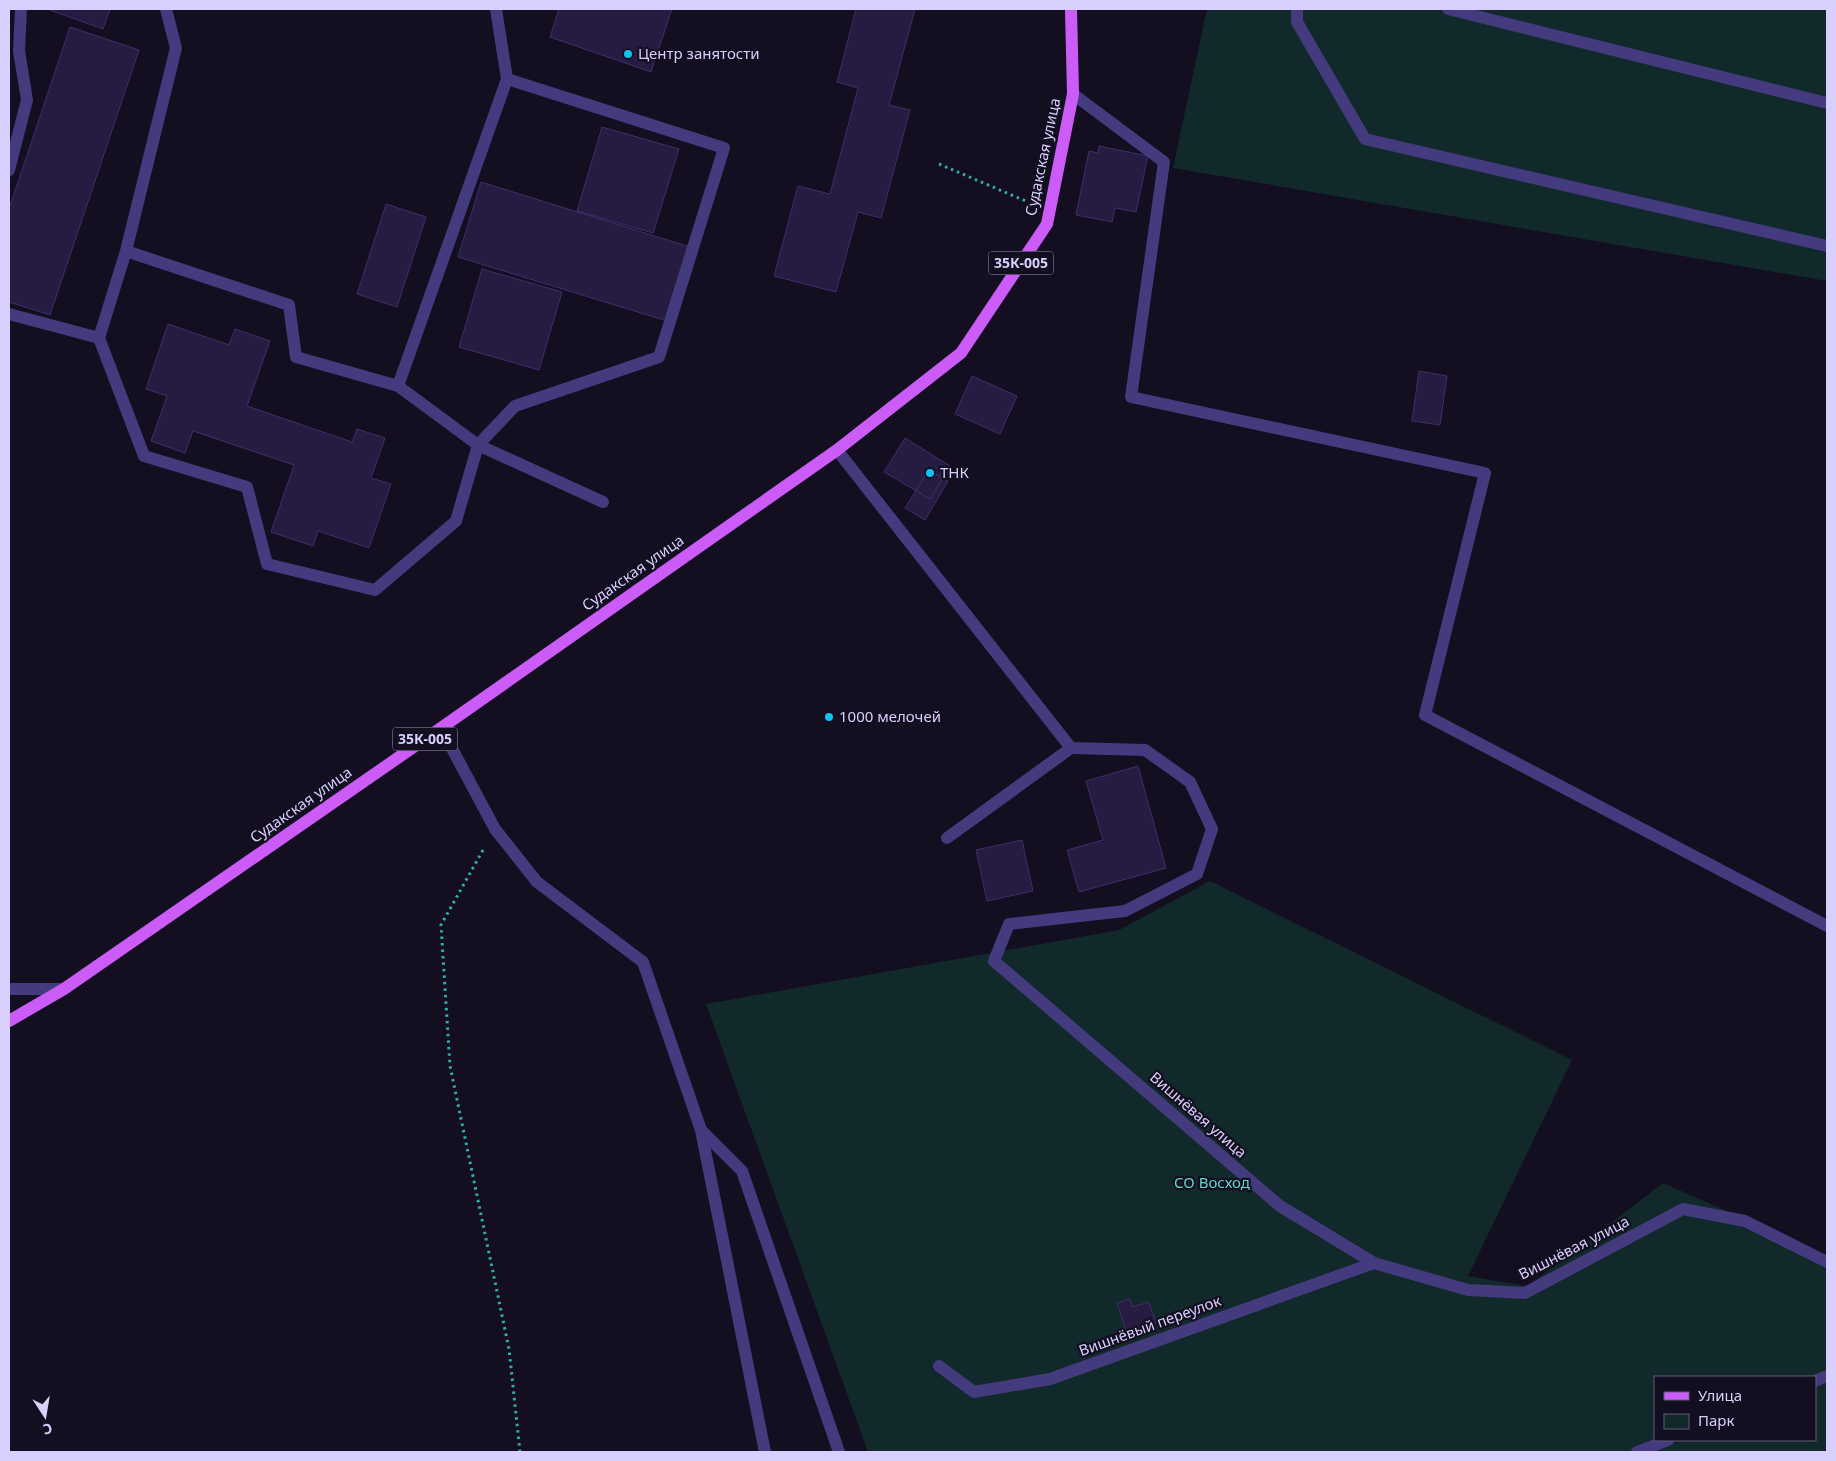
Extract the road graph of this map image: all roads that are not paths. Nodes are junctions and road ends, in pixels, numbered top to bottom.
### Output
1 (21, 9) edge
2 (166, 9) edge
3 (496, 9) edge
4 (1071, 9) edge
5 (1297, 9) edge
6 (1448, 9) edge
7 (507, 79) junction
8 (1073, 94) junction
9 (1827, 103) edge
10 (9, 170) edge
11 (1827, 246) edge
12 (126, 251) junction
13 (9, 314) edge
14 (99, 338) junction
15 (398, 386) junction
16 (478, 445) junction
17 (837, 450) junction
18 (603, 502) dead end
19 (441, 728) junction
20 (1072, 748) junction
21 (947, 838) dead end
22 (1827, 926) edge
23 (9, 989) edge
24 (64, 989) junction
25 (9, 1021) edge
26 (701, 1130) junction
27 (1827, 1262) edge
28 (1374, 1263) junction
29 (939, 1366) dead end
30 (1665, 1441) edge
31 (765, 1452) edge
32 (839, 1452) edge
33 (1637, 1452) edge

1 - 10 street
2 - 12 street
3 - 7 street
4 - 8 main road, Судакская улица / 35К-005
5 - 11 street
6 - 9 street
7 - 15 street
7 - 16 street
8 - 17 main road, Судакская улица / 35К-005
8 - 22 street
12 - 14 street
12 - 15 street
13 - 14 street
14 - 16 street
15 - 16 street
16 - 18 street
17 - 19 main road, Судакская улица / 35К-005
17 - 20 street
19 - 24 main road, Судакская улица / 35К-005
19 - 26 street
20 - 21 street
20 - 28 street, Вишнёвая улица
23 - 24 street
24 - 25 main road, Судакская улица / 35К-005
26 - 31 street
26 - 32 street
27 - 28 street, Вишнёвая улица
28 - 29 street, Вишнёвый переулок
30 - 33 street

